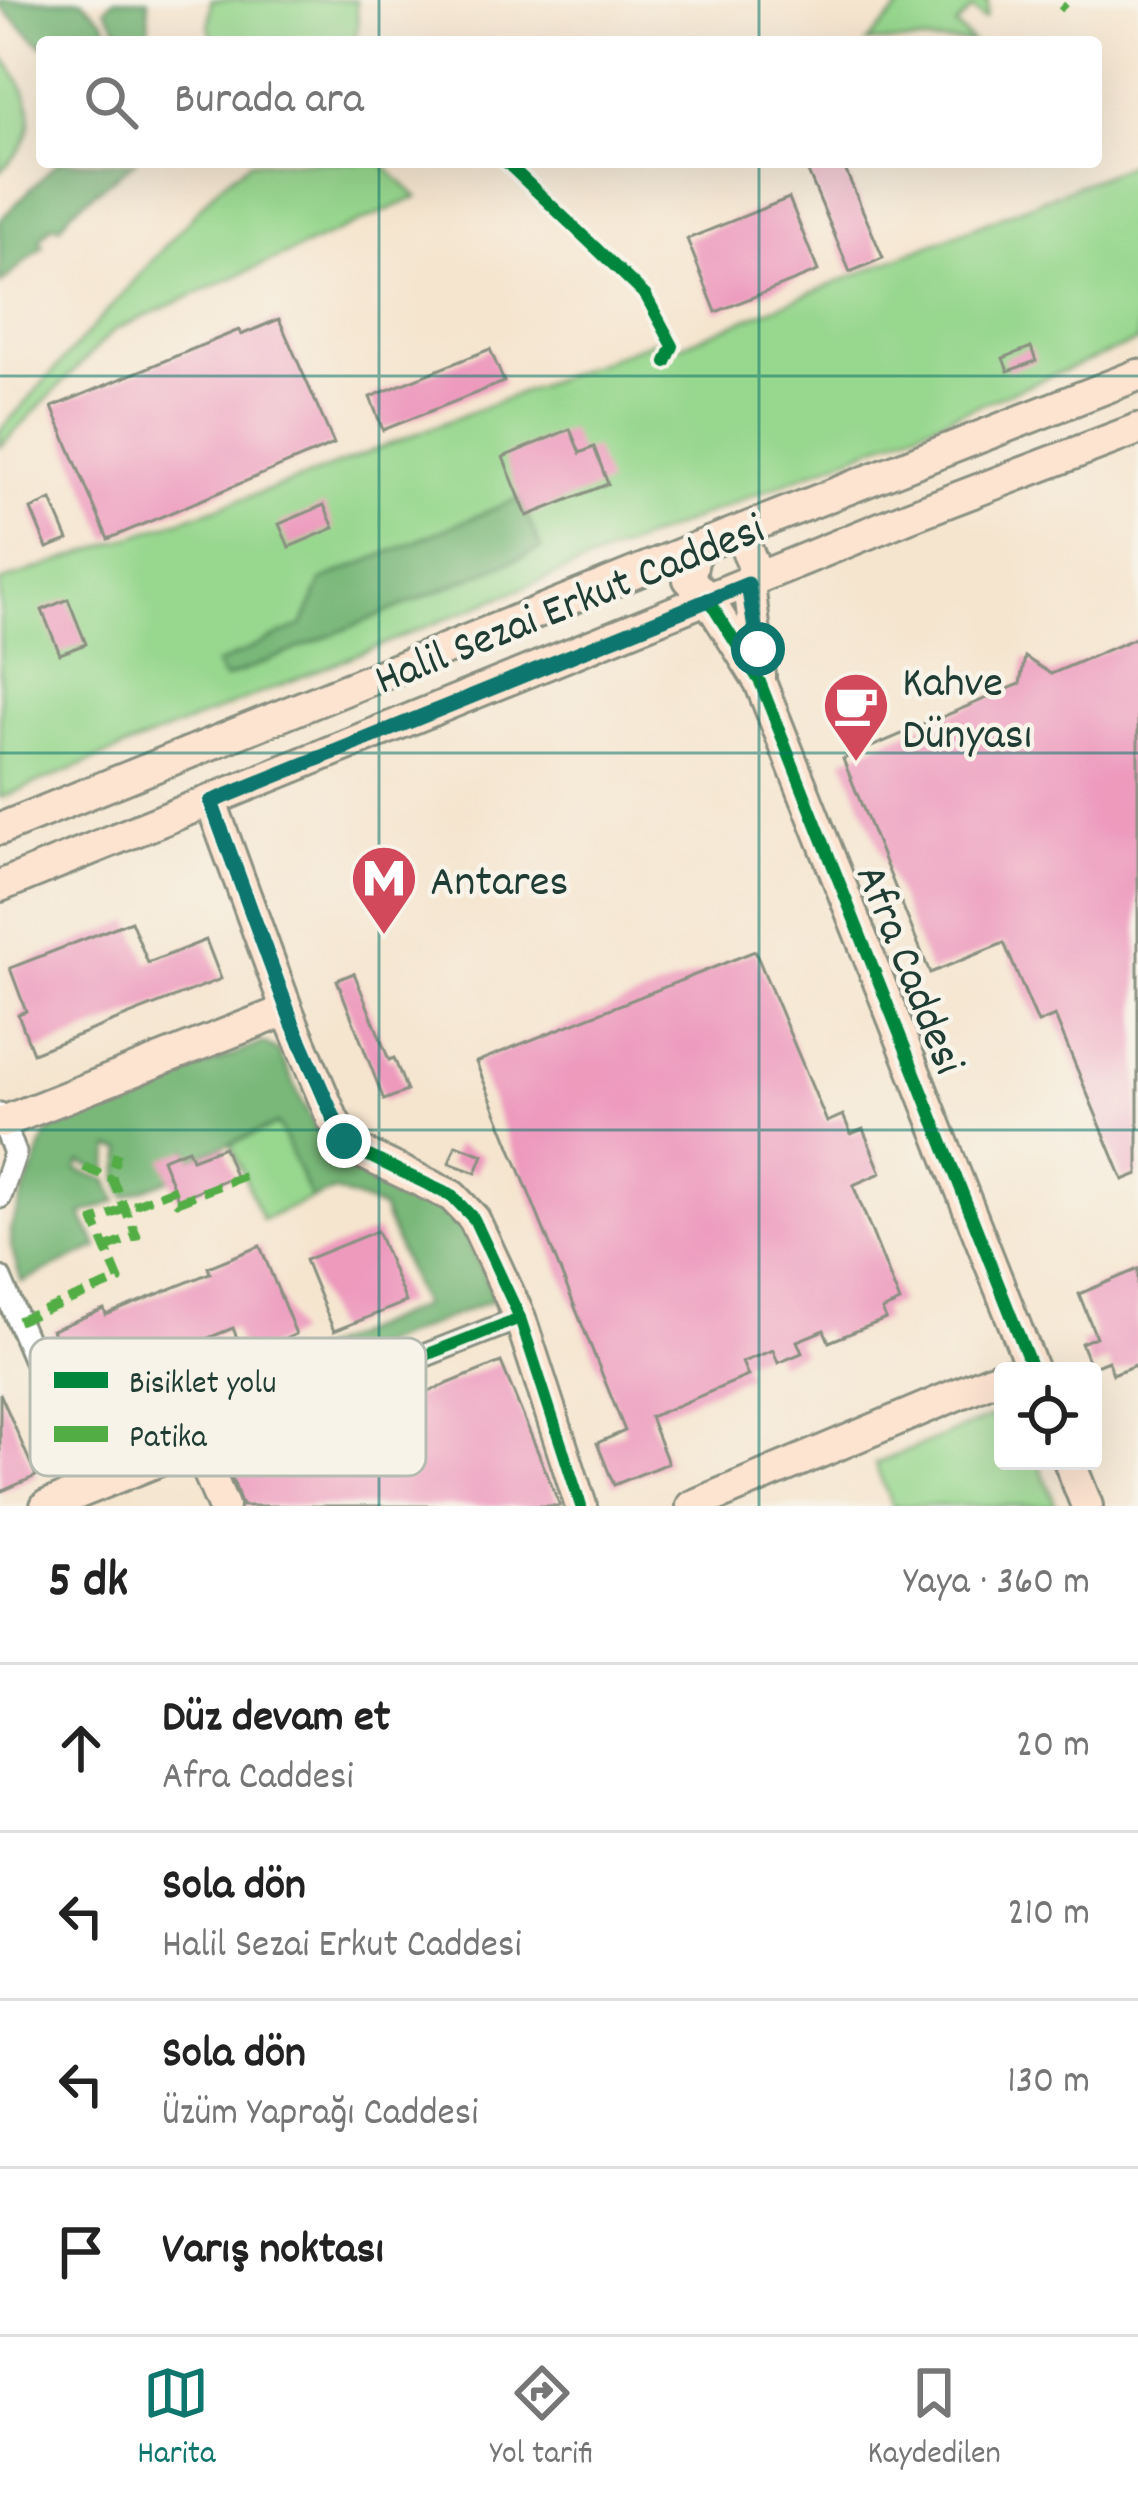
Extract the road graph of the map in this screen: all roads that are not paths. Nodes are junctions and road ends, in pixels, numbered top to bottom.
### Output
1 (1138, 375) edge
2 (1138, 429) edge
3 (731, 535) junction
4 (695, 548) junction
5 (748, 584) junction
6 (708, 599) junction
7 (760, 682) junction
8 (211, 802) junction
9 (0, 830) edge
10 (0, 886) edge
11 (287, 1010) junction
12 (2, 1118) edge
13 (0, 1197) edge
14 (0, 1278) edge
15 (520, 1318) junction
16 (30, 1350) edge
17 (426, 1355) edge
18 (1017, 1362) edge
19 (994, 1381) edge
20 (1073, 1470) edge
21 (83, 1476) edge
22 (120, 1476) edge
23 (210, 1476) edge
24 (88, 1489) junction
25 (46, 1506) edge
26 (223, 1506) edge
27 (581, 1506) edge
28 (692, 1506) edge
29 (1088, 1506) edge

1 - 3 street, Halil Sezai Erkut Caddesi
2 - 5 street, Halil Sezai Erkut Caddesi
3 - 4 street, Halil Sezai Erkut Caddesi
3 - 5 street
4 - 6 street
4 - 9 street, Halil Sezai Erkut Caddesi
5 - 6 street, Halil Sezai Erkut Caddesi
5 - 7 street, Afra Caddesi
6 - 7 street, Afra Caddesi
6 - 8 street, Halil Sezai Erkut Caddesi
7 - 18 street, Afra Caddesi
8 - 10 street, Halil Sezai Erkut Caddesi
8 - 11 street
11 - 12 street
11 - 15 street
12 - 13 street
14 - 16 street
15 - 17 street
15 - 27 street
19 - 28 street
20 - 29 street
21 - 24 street
22 - 24 street
23 - 26 street
24 - 25 street

